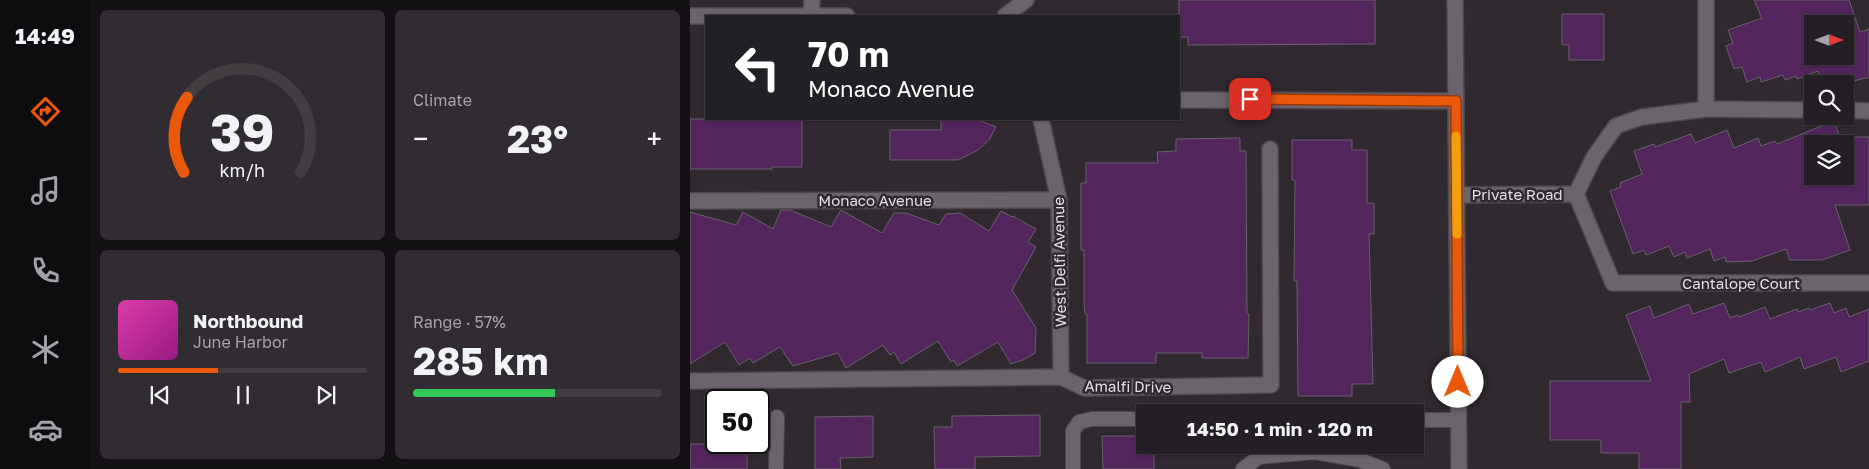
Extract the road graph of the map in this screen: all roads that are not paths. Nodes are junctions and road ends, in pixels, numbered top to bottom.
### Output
1 (812, 0) edge
2 (1026, 0) edge
3 (1455, 0) edge
4 (1706, 0) edge
5 (811, 15) edge
6 (1006, 15) edge
7 (690, 16) edge
8 (705, 16) edge
9 (1180, 100) edge
10 (1456, 101) junction
11 (1706, 109) junction
12 (1804, 110) edge
13 (1854, 110) edge
14 (1869, 111) edge
15 (1043, 120) edge
16 (1270, 149) dead end
17 (1576, 194) junction
18 (1457, 195) junction
19 (1059, 200) junction
20 (690, 201) edge
21 (1869, 283) edge
22 (1061, 377) junction
23 (690, 381) edge
24 (777, 417) dead end
25 (1136, 419) edge
26 (1424, 420) edge
27 (1458, 420) junction
28 (1360, 465) edge
29 (776, 469) edge
30 (1073, 469) edge
31 (1243, 469) edge
32 (1383, 469) edge
33 (1459, 469) edge

1 - 5 street
2 - 6 street
3 - 10 street
4 - 11 street
7 - 8 street
9 - 10 street
10 - 18 street
11 - 12 street
11 - 17 street
13 - 14 street
15 - 19 street, West Delfi Avenue
16 - 22 street, Amalfi Drive
17 - 18 street, Private Road
17 - 21 street, Cantalope Court
18 - 27 street
19 - 20 street, Monaco Avenue
19 - 22 street, West Delfi Avenue
22 - 23 street, Amalfi Drive
24 - 29 lane
25 - 30 lane
26 - 27 lane
27 - 33 street
28 - 31 lane
28 - 32 lane

